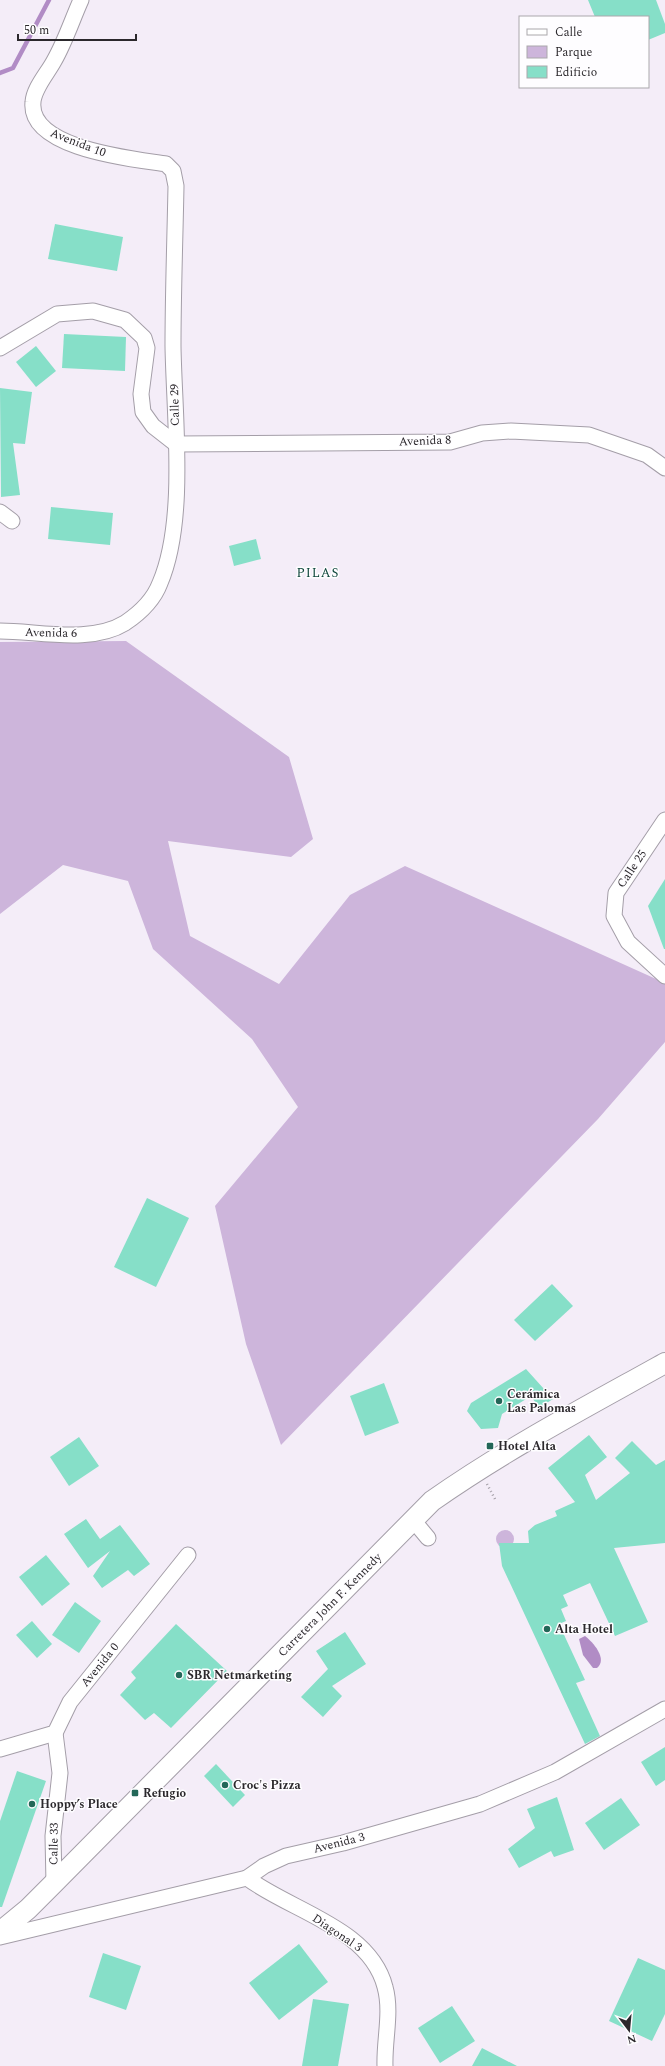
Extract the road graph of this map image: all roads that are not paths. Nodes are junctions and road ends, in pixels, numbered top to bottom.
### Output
1 (81, 0) edge
2 (173, 171) joint
3 (0, 348) edge
4 (176, 444) junction
5 (665, 468) edge
6 (0, 512) edge
7 (12, 521) dead end
8 (125, 623) joint
9 (0, 631) edge
10 (665, 820) edge
11 (665, 976) edge
12 (665, 1363) edge
13 (413, 1520) junction
14 (428, 1538) dead end
15 (188, 1555) dead end
16 (665, 1710) edge
17 (55, 1733) junction
18 (0, 1749) edge
19 (247, 1878) junction
20 (54, 1883) junction
21 (0, 1932) edge
22 (0, 1937) edge
23 (385, 2066) edge

1 - 2 street, Avenida 10
2 - 4 street, Calle 29
3 - 4 street
4 - 5 street, Avenida 8
4 - 8 street, Calle 29
6 - 7 street
8 - 9 street, Avenida 6
10 - 11 street, Calle 25
12 - 13 main road, Carretera John F. Kennedy
13 - 14 street
13 - 20 main road, Carretera John F. Kennedy
15 - 17 street, Avenida 0
16 - 19 street, Avenida 3
17 - 18 street
17 - 20 street, Calle 33
19 - 22 street, Avenida 3
19 - 23 street, Diagonal 3
20 - 21 main road, Carretera John F. Kennedy

